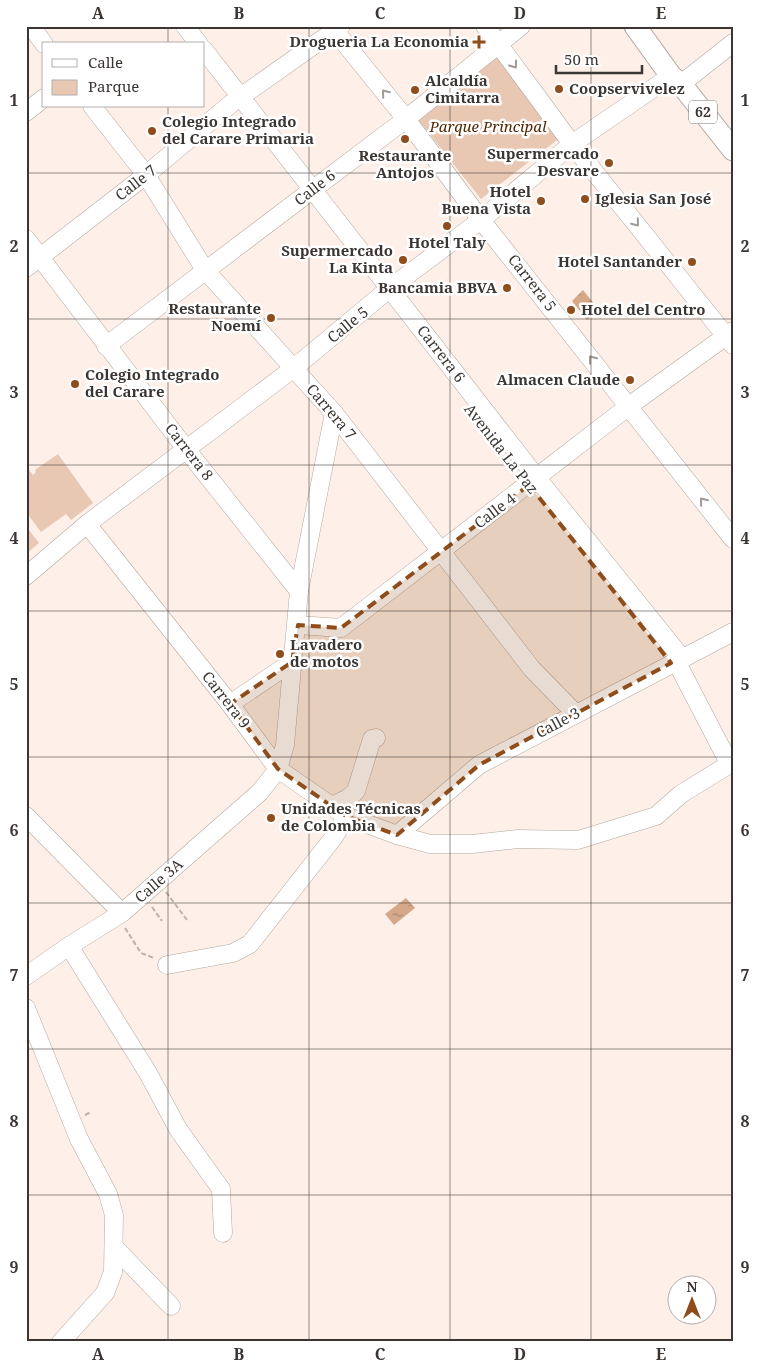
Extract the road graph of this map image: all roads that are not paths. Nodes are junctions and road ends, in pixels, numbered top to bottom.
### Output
1 (31, 26) edge
2 (172, 26) edge
3 (185, 26) edge
4 (485, 26) edge
5 (521, 26) edge
6 (635, 26) edge
7 (335, 28) edge
8 (43, 42) edge
9 (184, 42) edge
10 (197, 42) edge
11 (498, 43) junction
12 (733, 43) edge
13 (205, 52) edge
14 (205, 68) edge
15 (676, 80) junction
16 (42, 100) edge
17 (236, 100) junction
18 (94, 108) edge
19 (26, 112) edge
20 (406, 119) junction
21 (572, 144) junction
22 (733, 150) edge
23 (146, 175) junction
24 (308, 192) junction
25 (481, 220) junction
26 (26, 239) edge
27 (33, 263) edge
28 (204, 270) junction
29 (386, 292) junction
30 (731, 337) edge
31 (106, 346) junction
32 (294, 368) junction
33 (629, 406) junction
34 (334, 413) junction
35 (186, 449) junction
36 (533, 482) junction
37 (87, 524) junction
38 (733, 540) edge
39 (441, 552) junction
40 (26, 576) edge
41 (299, 592) junction
42 (298, 626) junction
43 (733, 632) edge
44 (676, 660) junction
45 (292, 662) junction
46 (230, 704) junction
47 (576, 714) junction
48 (376, 738) dead end
49 (731, 762) edge
50 (278, 769) junction
51 (331, 806) junction
52 (26, 816) edge
53 (346, 816) junction
54 (397, 835) junction
55 (120, 914) junction
56 (69, 946) junction
57 (167, 965) road end
58 (26, 976) edge
59 (26, 1008) edge
60 (223, 1233) dead end
61 (115, 1248) junction
62 (171, 1306) dead end
63 (61, 1342) edge

1 - 8 street
2 - 9 street
3 - 10 street
4 - 11 street
5 - 11 street, Calle 6
6 - 15 main road, 62
7 - 17 street, Calle 7
20 -> 7 street, Carrera 5
11 - 20 street, Calle 6
11 -> 21 street
12 - 15 street, Calle 5
13 - 17 street, Carrera 6
14 - 17 street
15 - 21 street, Calle 5
15 - 22 main road, 62
16 - 19 street
17 - 23 street, Calle 7
17 - 24 street, Carrera 6
18 - 23 street, Carrera 7
20 - 24 street, Calle 6
20 - 25 street, Carrera 5
21 - 25 street, Calle 5
21 -> 30 street
23 - 27 street, Calle 7
23 - 28 street, Carrera 7
24 - 28 street, Calle 6
24 - 29 street, Carrera 6
25 - 29 street, Calle 5
33 -> 25 street, Carrera 5
26 - 27 street, Carrera 8
27 - 31 street, Carrera 8
28 - 31 street, Calle 6
28 - 32 street, Carrera 7
29 - 32 street, Calle 5
29 - 36 street, Carrera 6
30 - 33 street, Calle 4
31 - 35 street, Carrera 8
32 - 34 street, Carrera 7
32 - 35 street, Calle 5
33 - 36 street, Calle 4
38 -> 33 street, Carrera 5
34 - 39 street, Carrera 7
34 - 41 street
35 - 37 street, Calle 5
35 - 41 street, Carrera 8
36 - 39 street, Calle 4
36 - 44 street, Carrera 6
37 - 40 street, Calle 5
37 - 46 street, Carrera 9
39 - 42 street, Calle 4
39 - 47 street, Carrera 7
41 - 42 street
42 - 45 street
43 - 44 street, Calle 3
44 - 47 street, Calle 3
44 - 49 street, Carrera 6
45 - 46 street
45 - 50 street
46 - 50 street, Carrera 9
47 - 54 street, Calle 3
48 - 51 street
49 - 54 street, Carrera 9
50 - 51 street, Carrera 9
50 - 55 street, Calle 3A
51 - 53 street, Carrera 9
52 - 55 street
53 - 54 street, Carrera 9
53 - 57 street
55 - 56 street, Calle 3A
56 - 58 street, Calle 3A
56 - 60 street
59 - 61 street
61 - 62 street
61 - 63 street

